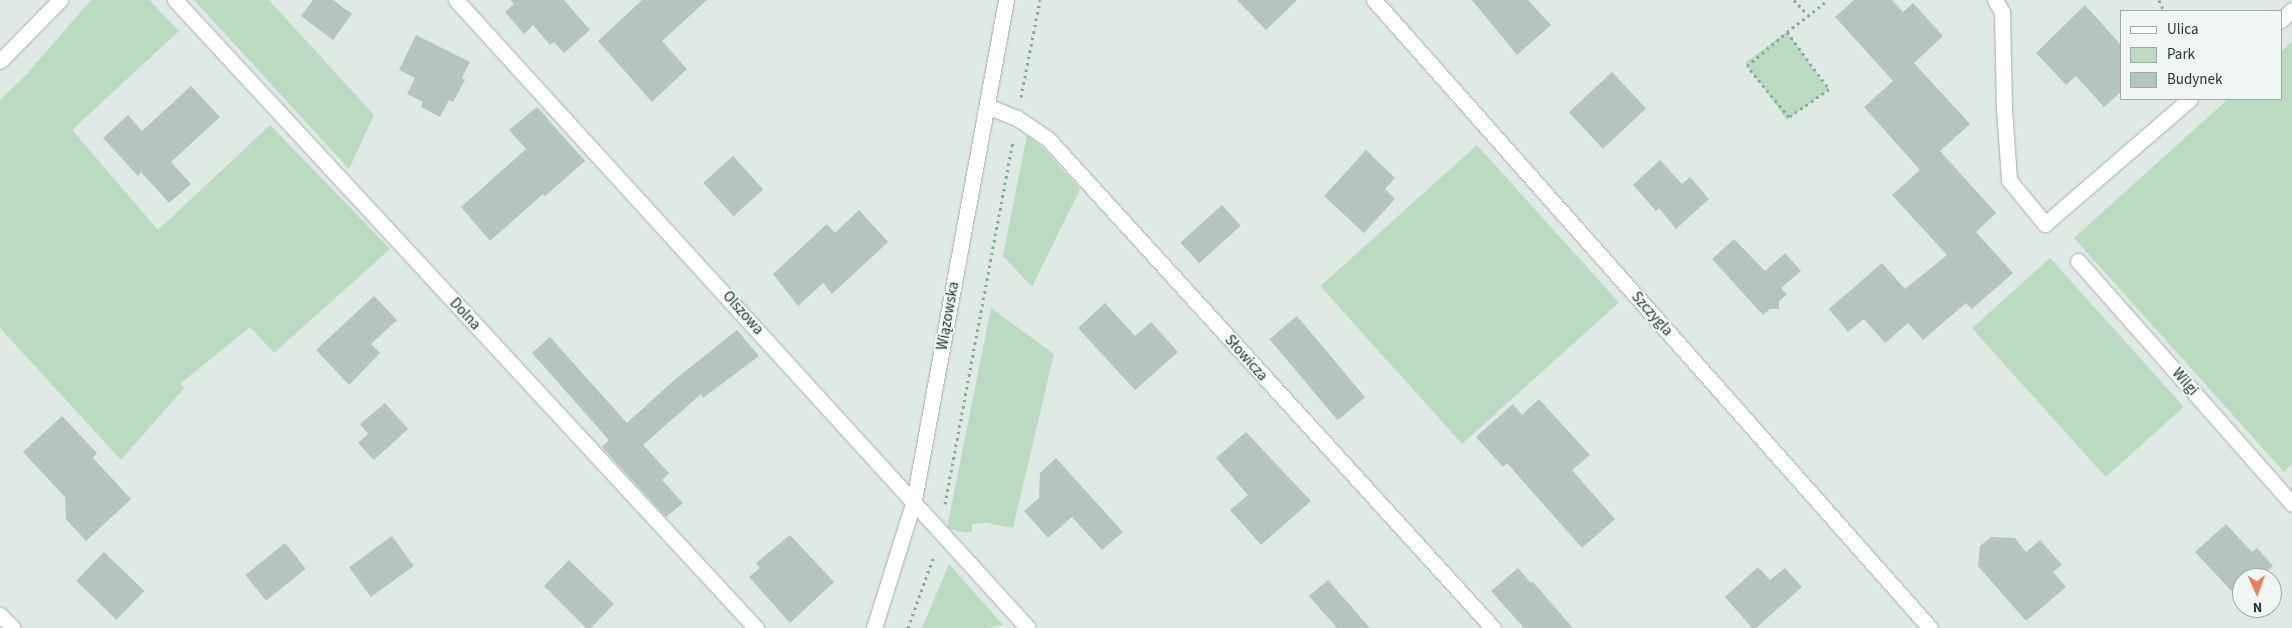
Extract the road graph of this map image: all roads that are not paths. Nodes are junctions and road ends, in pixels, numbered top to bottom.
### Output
1 (60, 0) edge
2 (175, 0) edge
3 (456, 0) edge
4 (1006, 0) edge
5 (1374, 0) edge
6 (1995, 0) edge
7 (2292, 10) edge
8 (2282, 19) edge
9 (0, 60) edge
10 (2189, 100) edge
11 (987, 106) junction
12 (2078, 261) dead end
13 (914, 500) junction
14 (2292, 504) edge
15 (0, 615) edge
16 (13, 628) edge
17 (756, 628) edge
18 (874, 628) edge
19 (1028, 628) edge
20 (1492, 628) edge
21 (1930, 628) edge

1 - 9 street
2 - 17 street, Dolna
3 - 13 street, Olszowa
4 - 11 street, Wiązowska
5 - 21 street, Szczygla
6 - 10 street
7 - 8 street
11 - 13 street, Wiązowska
11 - 20 street, Słowicza
12 - 14 street, Wilgi
13 - 18 street, Wiązowska
13 - 19 street, Olszowa
15 - 16 street

